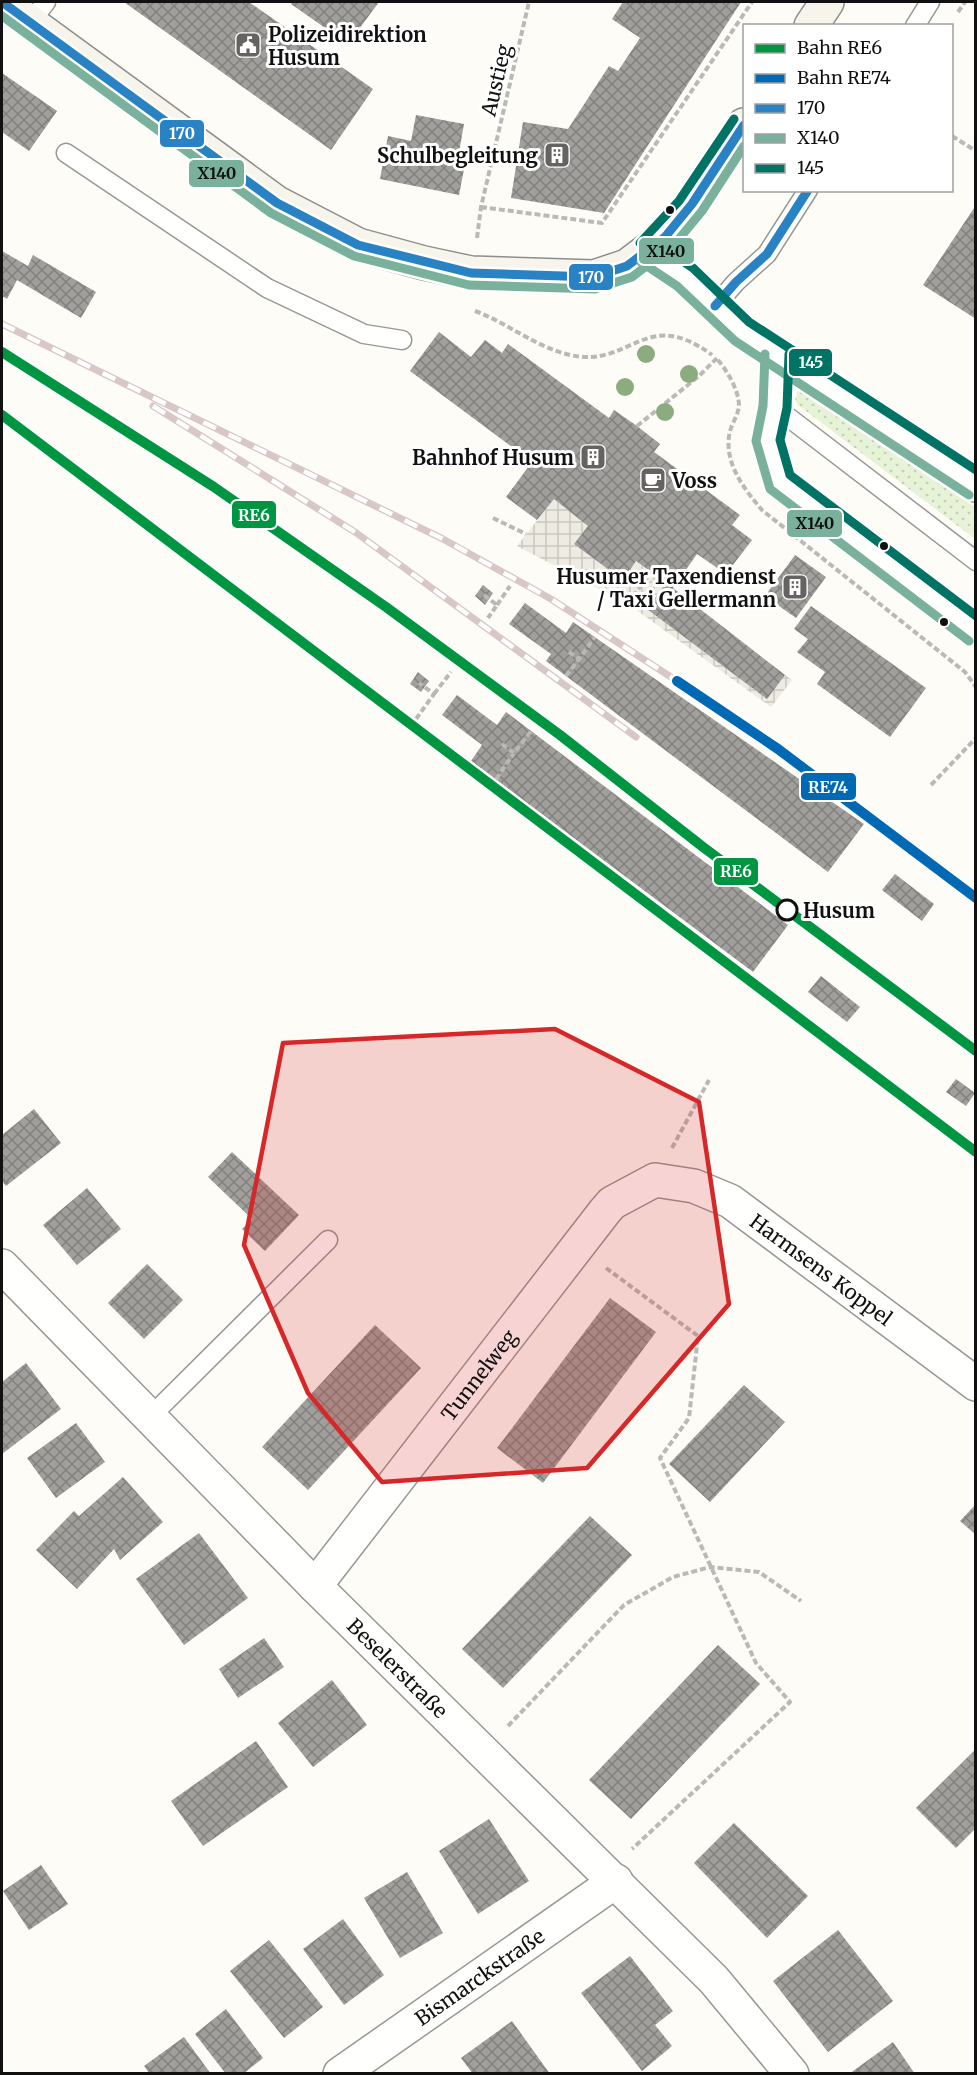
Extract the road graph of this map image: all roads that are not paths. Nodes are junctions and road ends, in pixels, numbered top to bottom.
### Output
1 (2, 2) edge
2 (827, 2) edge
3 (930, 2) edge
4 (38, 12) edge
5 (812, 24) edge
6 (916, 24) edge
7 (743, 128) edge
8 (66, 153) dead end
9 (807, 192) edge
10 (648, 252) junction
11 (715, 306) junction
12 (402, 340) dead end
13 (777, 354) junction
14 (775, 407) junction
15 (975, 485) edge
16 (975, 561) edge
17 (975, 632) edge
18 (655, 1180) joint
19 (328, 1240) dead end
20 (2, 1266) edge
21 (975, 1384) edge
22 (150, 1417) junction
23 (315, 1586) junction
24 (616, 1881) junction
25 (340, 2073) edge
26 (792, 2073) edge

1 - 4 main road
2 - 5 main road
3 - 6 lane
4 - 10 main road
7 - 10 main road
8 - 12 lane
9 - 11 lane
10 - 11 street
11 - 13 street
13 - 14 lane
13 - 15 street
14 - 16 lane
14 - 17 lane
18 - 21 street, Harmsens Koppel
18 - 23 street, Tunnelweg
19 - 22 lane
20 - 22 street, Beselerstraße
22 - 23 street, Beselerstraße
23 - 24 street, Beselerstraße
24 - 25 street, Bismarckstraße
24 - 26 street, Beselerstraße

